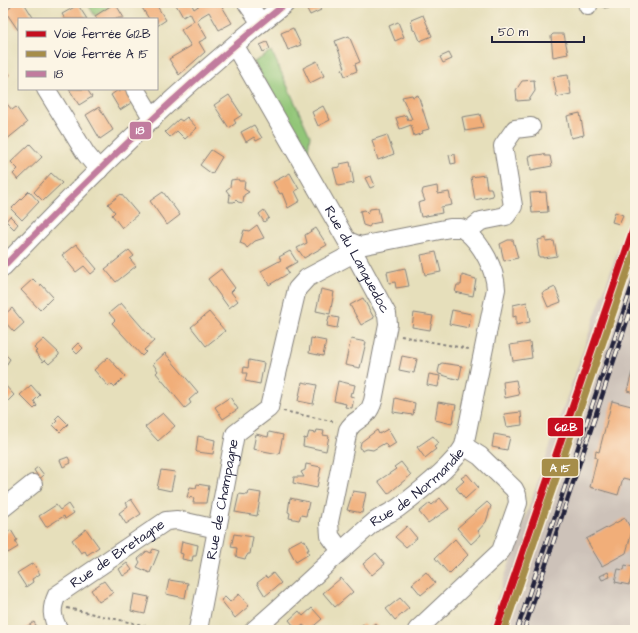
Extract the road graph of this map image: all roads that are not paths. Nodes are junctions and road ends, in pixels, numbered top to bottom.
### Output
1 (247, 3) edge
2 (286, 3) edge
3 (260, 23) junction
4 (236, 46) junction
5 (47, 90) edge
6 (136, 90) edge
7 (153, 119) junction
8 (531, 127) dead end
9 (98, 170) junction
10 (467, 232) junction
11 (351, 247) junction
12 (3, 267) edge
13 (464, 446) junction
14 (33, 484) dead end
15 (3, 508) edge
16 (217, 529) junction
17 (341, 551) junction
18 (59, 630) edge
19 (198, 630) edge
20 (254, 630) edge
21 (417, 630) edge

1 - 3 street
2 - 3 street
3 - 4 street
4 - 7 street
4 - 11 street, Rue du Languedoc
5 - 9 street
6 - 7 street
7 - 9 street
8 - 10 street
9 - 12 street
10 - 11 street
10 - 13 street, Rue de Normandie
11 - 16 street, Rue de Champagne
11 - 17 street, Rue du Languedoc
13 - 17 street, Rue de Normandie
13 - 21 street
14 - 15 street
16 - 18 street, Rue de Bretagne
16 - 19 street, Rue de Champagne
17 - 20 street, Rue de Normandie

